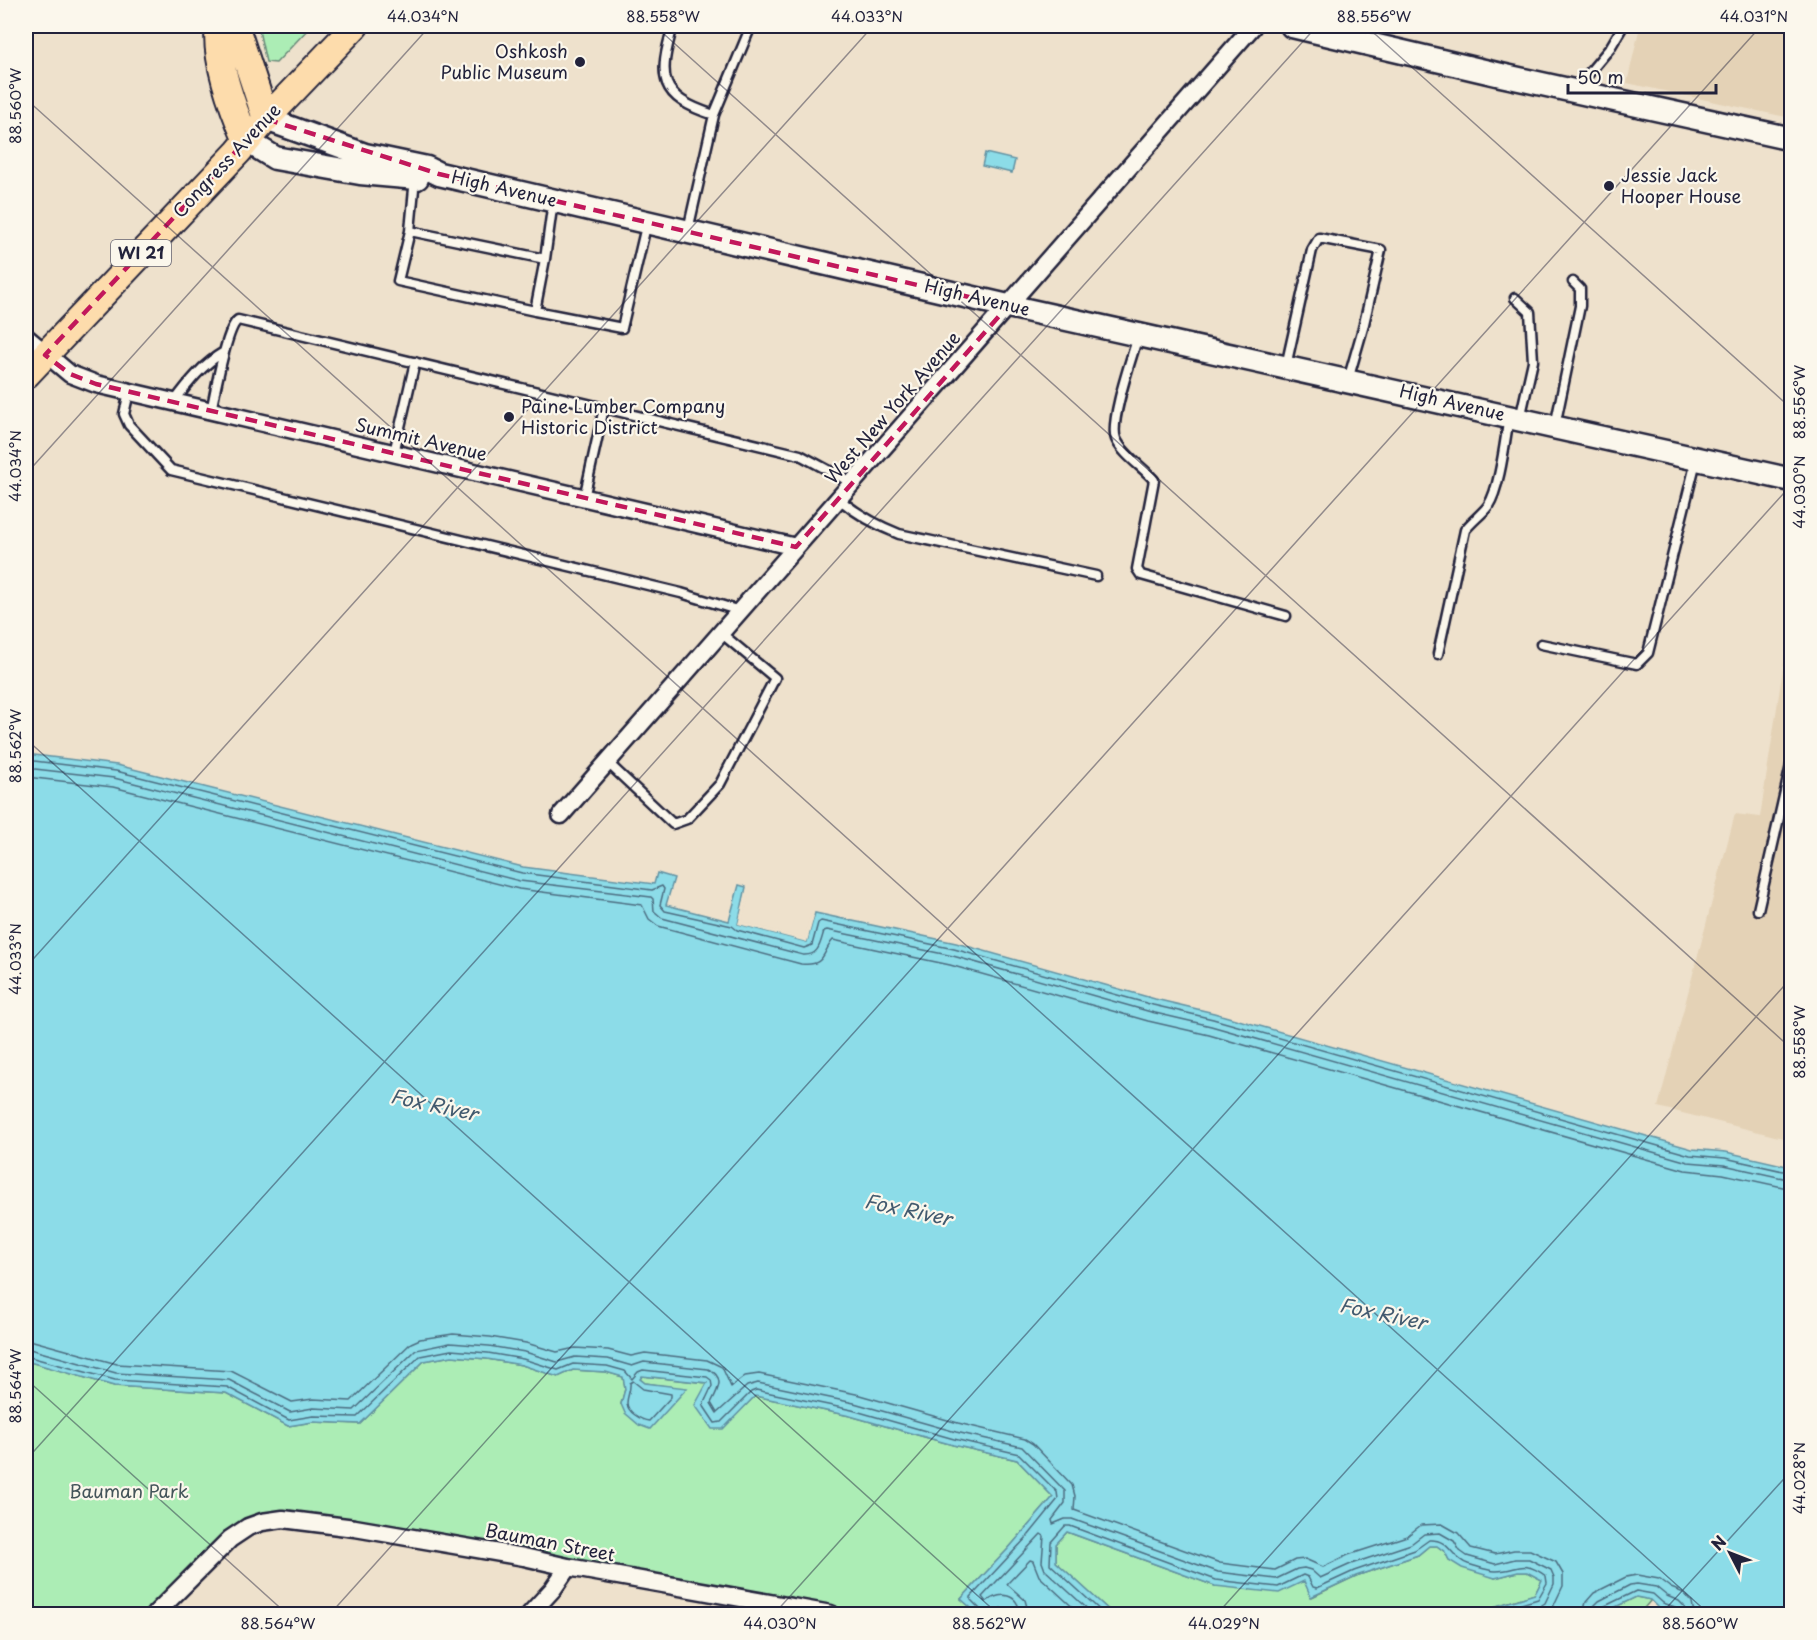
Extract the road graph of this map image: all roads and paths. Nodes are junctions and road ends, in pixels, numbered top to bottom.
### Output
1 (219, 26) edge
2 (233, 26) edge
3 (355, 26) edge
4 (673, 26) edge
5 (751, 26) edge
6 (1253, 26) edge
7 (1292, 26) edge
8 (1623, 26) edge
9 (1575, 91) junction
10 (714, 115) junction
11 (266, 119) junction
12 (1791, 139) edge
13 (247, 141) junction
14 (416, 172) junction
15 (554, 201) junction
16 (647, 222) junction
17 (410, 231) junction
18 (688, 231) junction
19 (545, 259) junction
20 (1573, 282) dead end
21 (1515, 298) dead end
22 (1008, 306) junction
23 (535, 311) junction
24 (1139, 334) junction
25 (26, 337) edge
26 (224, 352) junction
27 (45, 355) junction
28 (415, 362) junction
29 (1286, 366) junction
30 (26, 375) edge
31 (1347, 380) junction
32 (129, 392) junction
33 (174, 402) junction
34 (604, 408) junction
35 (211, 411) junction
36 (1515, 418) junction
37 (1555, 427) junction
38 (394, 453) junction
39 (1697, 458) junction
40 (1791, 480) edge
41 (852, 483) junction
42 (584, 498) junction
43 (839, 499) junction
44 (796, 547) junction
45 (1096, 576) dead end
46 (741, 611) junction
47 (1286, 616) dead end
48 (721, 633) junction
49 (1541, 644) dead end
50 (1438, 654) dead end
51 (1791, 761) edge
52 (607, 762) junction
53 (561, 815) dead end
54 (1758, 910) dead end
55 (568, 1567) junction
56 (155, 1614) edge
57 (530, 1614) edge
58 (831, 1614) edge

1 - 13 main road
2 - 11 main road
3 - 11 main road, Congress Avenue / WI 21
4 - 10 lane
5 - 10 lane
6 - 22 street, West New York Avenue
7 - 9 main road
8 - 9 lane
9 - 12 main road
10 - 18 lane
11 - 13 main road, Congress Avenue / WI 21
11 - 14 main road, High Avenue
13 - 14 main road
13 - 27 main road, Congress Avenue / WI 21
14 - 15 main road, High Avenue
14 - 17 lane
15 - 16 main road, High Avenue
15 - 19 lane
16 - 18 main road, High Avenue
16 - 23 lane
17 - 19 lane
17 - 23 lane
18 - 22 main road, High Avenue
19 - 23 lane
20 - 37 lane
21 - 36 lane
22 - 24 main road, High Avenue
22 - 41 street, West New York Avenue
24 - 29 main road, High Avenue
24 - 47 lane
25 - 27 street, Summit Avenue
26 - 28 lane
26 - 33 lane
26 - 35 lane
27 - 30 main road, Congress Avenue / WI 21
27 - 32 street, Summit Avenue
28 - 34 lane
28 - 38 lane
29 - 31 main road, High Avenue
29 - 31 lane
31 - 36 main road, High Avenue
32 - 33 street, Summit Avenue
32 - 46 lane
33 - 35 street, Summit Avenue
34 - 41 lane
34 - 42 lane
35 - 38 street, Summit Avenue
36 - 37 main road, High Avenue
36 - 50 lane
37 - 39 main road, High Avenue
38 - 42 street, Summit Avenue
39 - 40 main road, High Avenue
39 - 49 lane
41 - 43 street, West New York Avenue
42 - 44 street, Summit Avenue
43 - 44 street, West New York Avenue
43 - 45 lane
44 - 46 street, West New York Avenue
46 - 48 street, West New York Avenue
48 - 52 street, West New York Avenue
48 - 52 lane
51 - 54 lane
52 - 53 street, West New York Avenue
55 - 56 street, Bauman Street
55 - 57 street
55 - 58 street, Bauman Street

